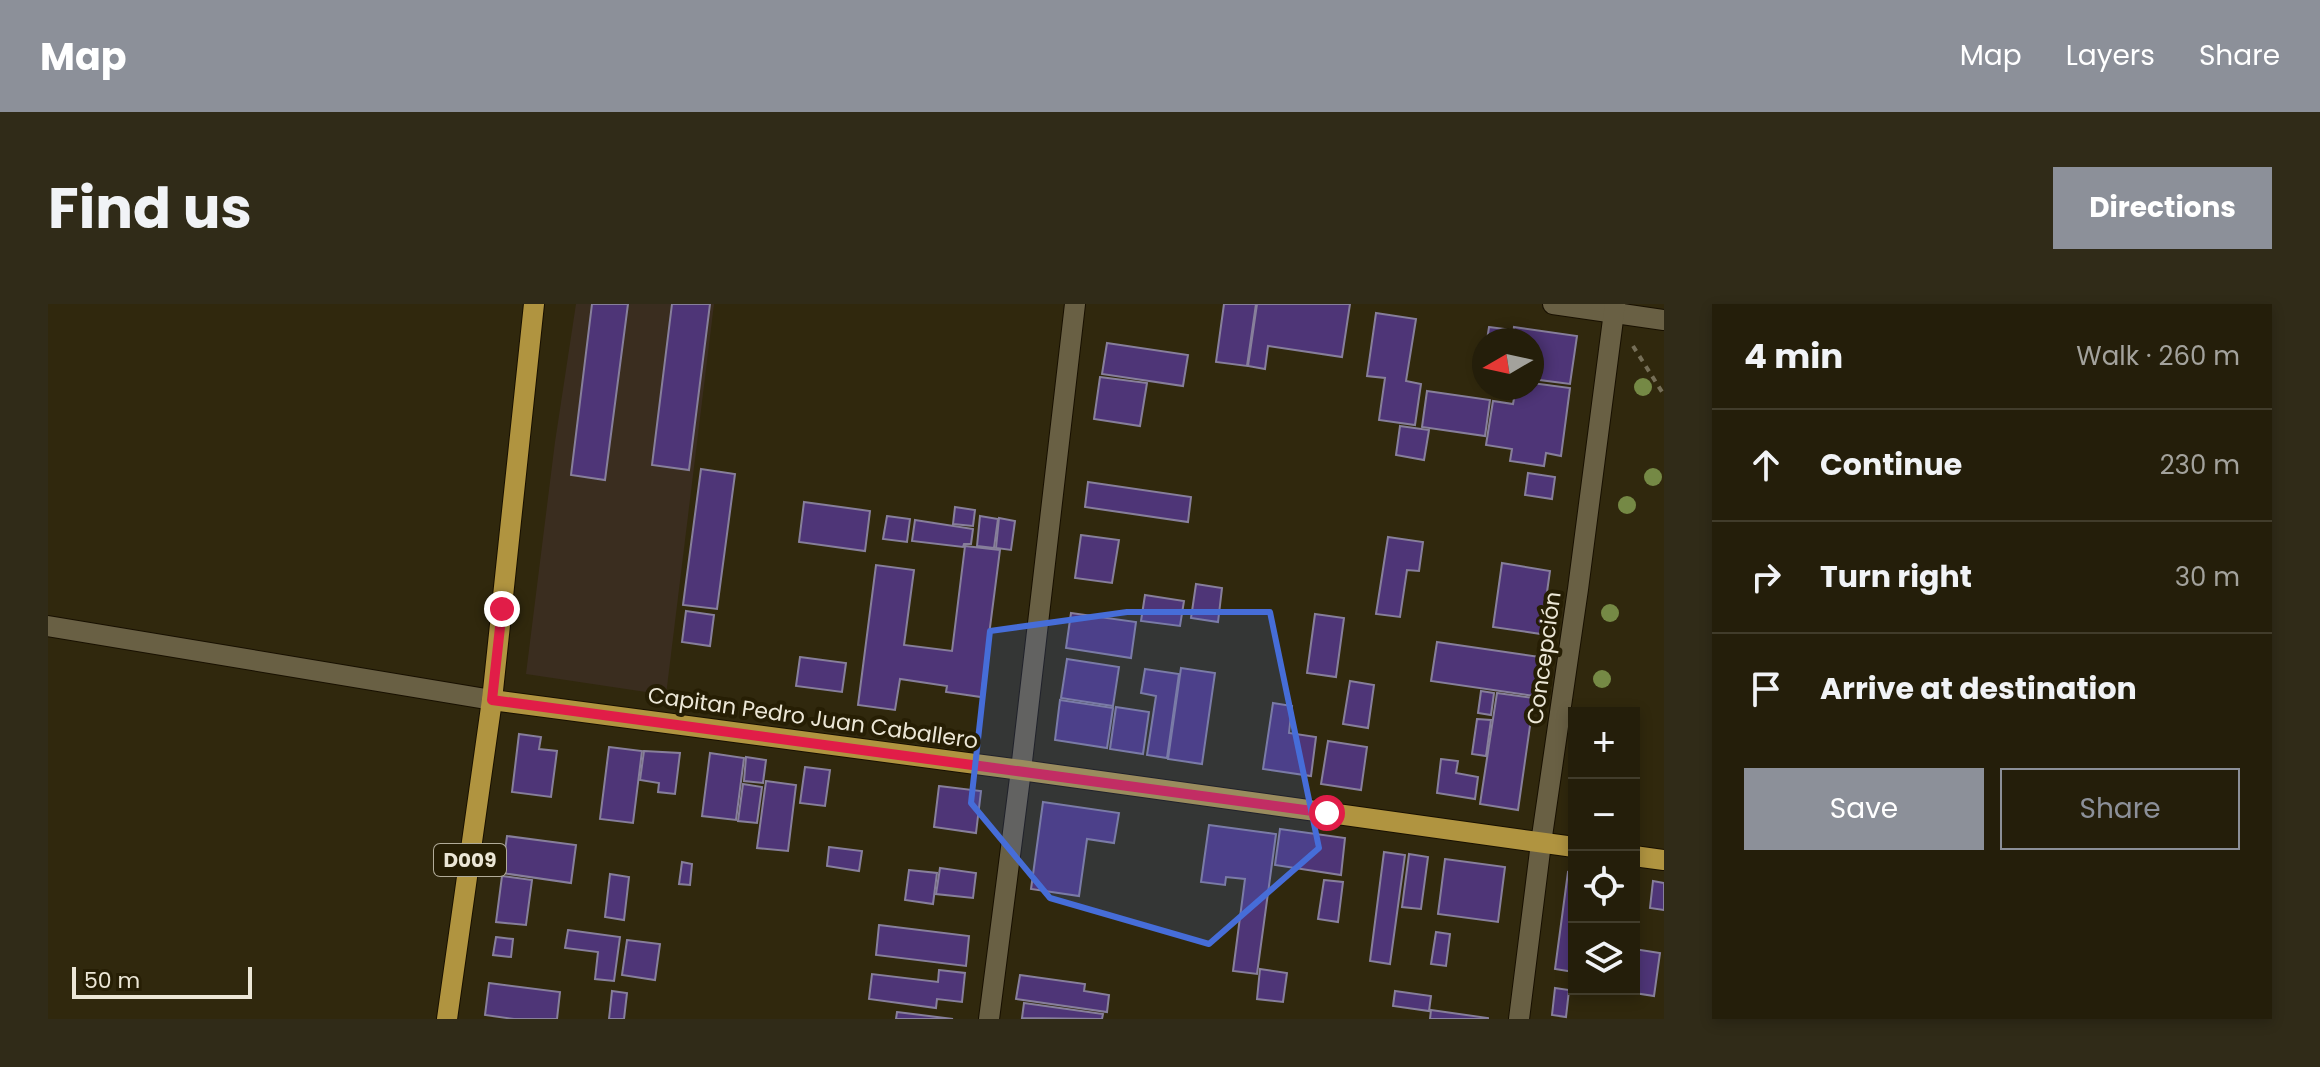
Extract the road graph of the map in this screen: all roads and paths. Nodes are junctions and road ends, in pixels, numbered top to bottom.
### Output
1 (534, 304) edge
2 (1075, 304) edge
3 (1553, 304) edge
4 (1615, 308) edge
5 (1664, 320) edge
6 (1632, 344) dead end
7 (1664, 395) edge
8 (48, 626) edge
9 (492, 700) junction
10 (1021, 770) junction
11 (1541, 843) junction
12 (1568, 846) edge
13 (1640, 857) edge
14 (1664, 860) edge
15 (447, 1019) edge
16 (989, 1019) edge
17 (1519, 1019) edge

1 - 9 main road
2 - 10 street
3 - 4 street
4 - 5 street
4 - 11 street, Concepción
6 - 7 path
8 - 9 street, Capitan Pedro Juan Caballero
9 - 10 main road, Capitan Pedro Juan Caballero
9 - 15 main road, D009
10 - 11 main road, Capitan Pedro Juan Caballero
10 - 16 street
11 - 12 main road, Capitan Pedro Juan Caballero
11 - 17 street, Concepción
13 - 14 main road

